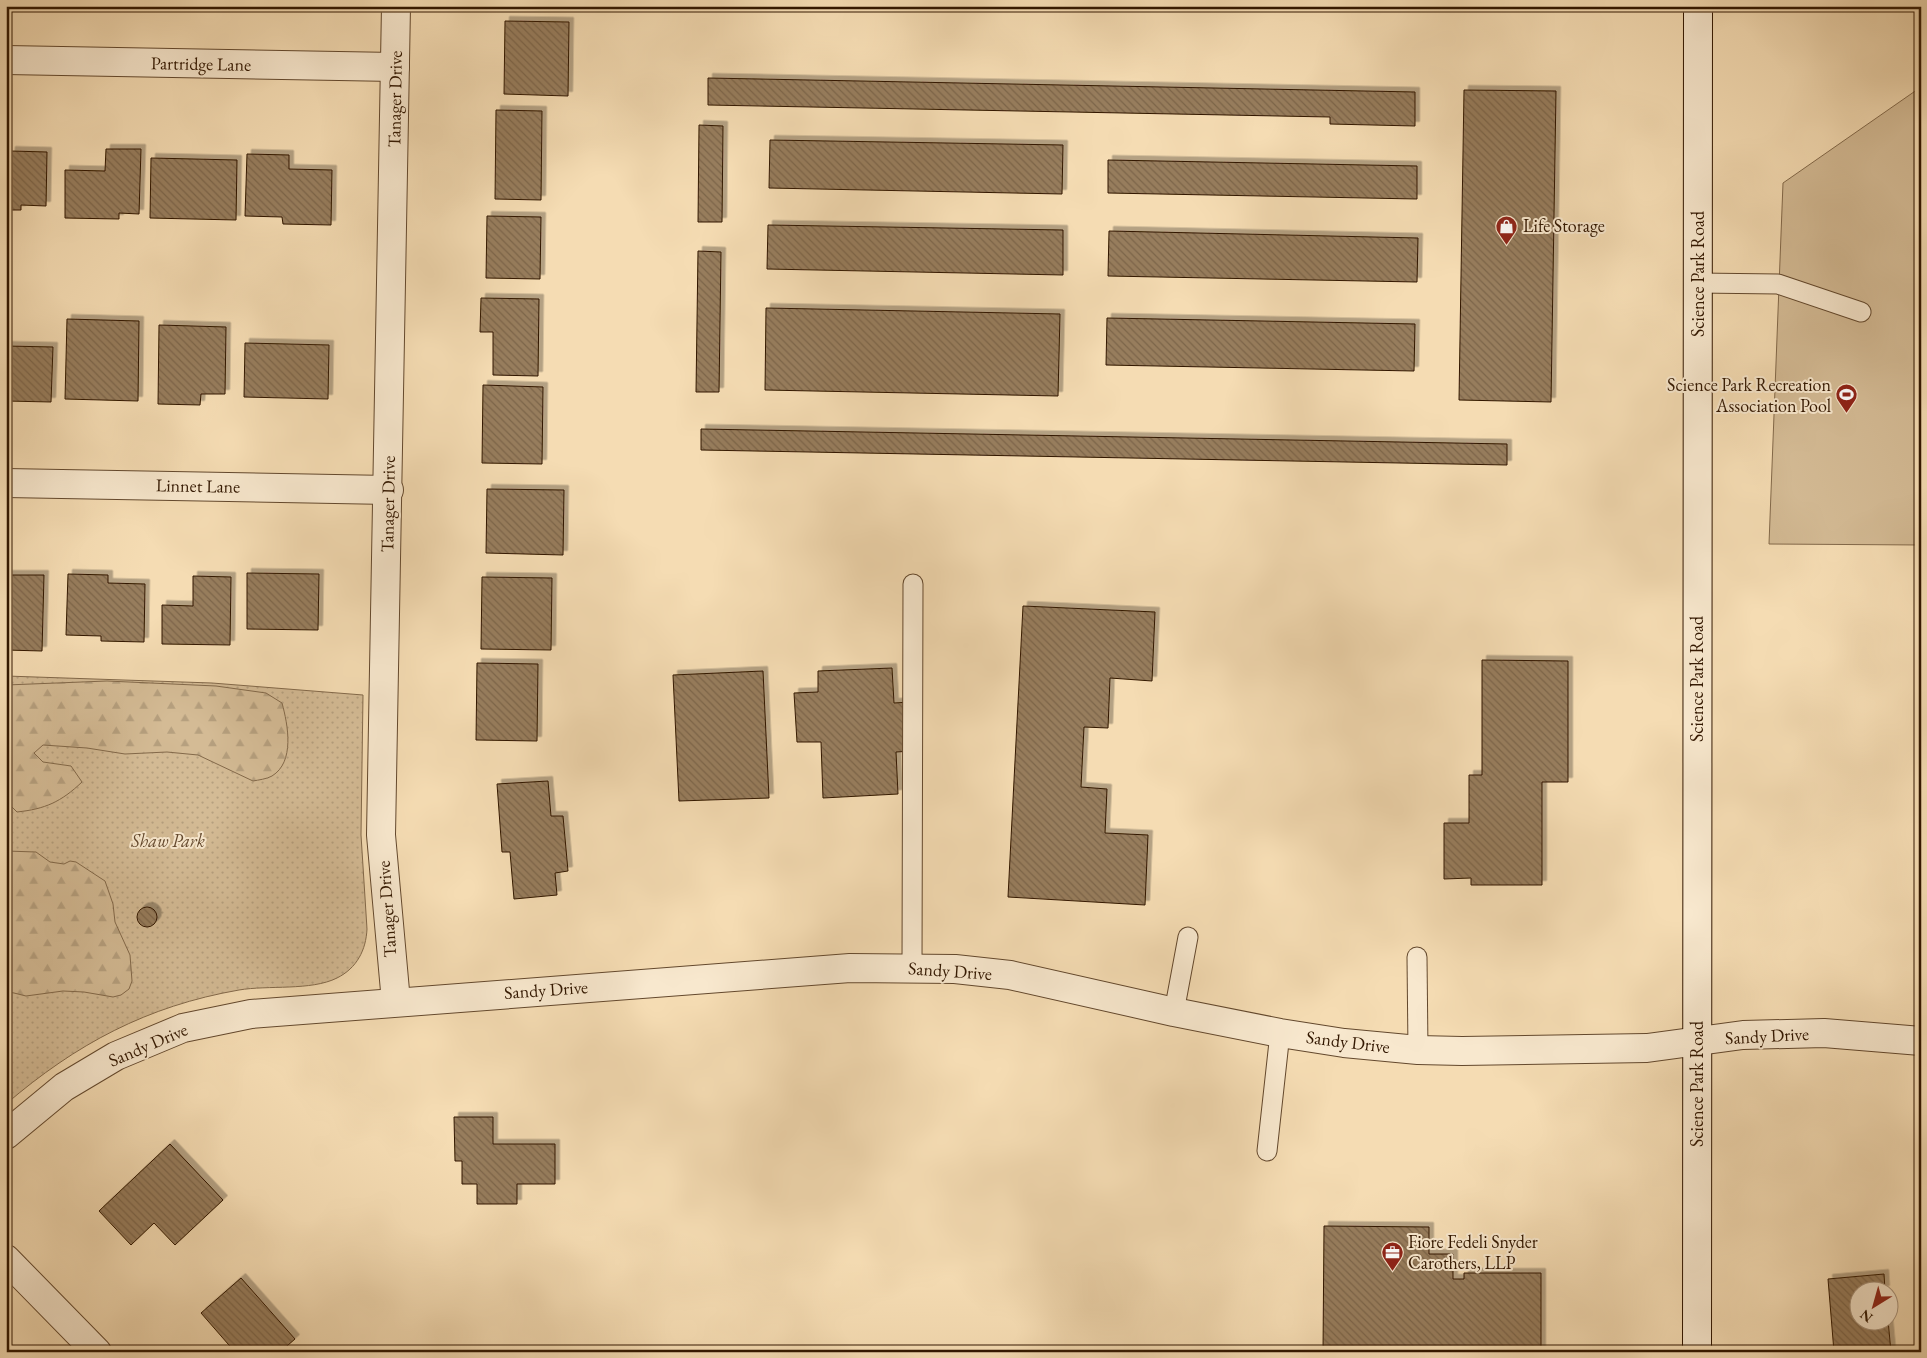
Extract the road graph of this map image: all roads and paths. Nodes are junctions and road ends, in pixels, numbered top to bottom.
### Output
1 (396, 6) edge
2 (1698, 6) edge
3 (6, 60) edge
4 (395, 67) junction
5 (1698, 282) junction
6 (1861, 312) dead end
7 (6, 483) edge
8 (389, 490) junction
9 (913, 584) dead end
10 (1188, 937) dead end
11 (1417, 957) dead end
12 (912, 968) junction
13 (396, 1002) junction
14 (1174, 1012) junction
15 (1280, 1033) junction
16 (1921, 1041) edge
17 (1697, 1042) junction
18 (1418, 1050) junction
19 (6, 1135) edge
20 (1267, 1151) dead end
21 (6, 1259) edge
22 (97, 1352) edge
23 (1697, 1352) edge

1 - 4 street, Tanager Drive
2 - 5 street, Science Park Road
3 - 4 street, Partridge Lane
4 - 8 street, Tanager Drive
5 - 6 lane
5 - 17 street, Science Park Road
7 - 8 street, Linnet Lane
8 - 13 street, Tanager Drive
9 - 12 lane
10 - 14 lane
11 - 18 lane
12 - 13 street, Sandy Drive
12 - 14 street, Sandy Drive
13 - 19 street, Sandy Drive
14 - 15 street, Sandy Drive
15 - 18 street, Sandy Drive
15 - 20 lane
16 - 17 street, Sandy Drive
17 - 18 street, Sandy Drive
17 - 23 street, Science Park Road
21 - 22 street

